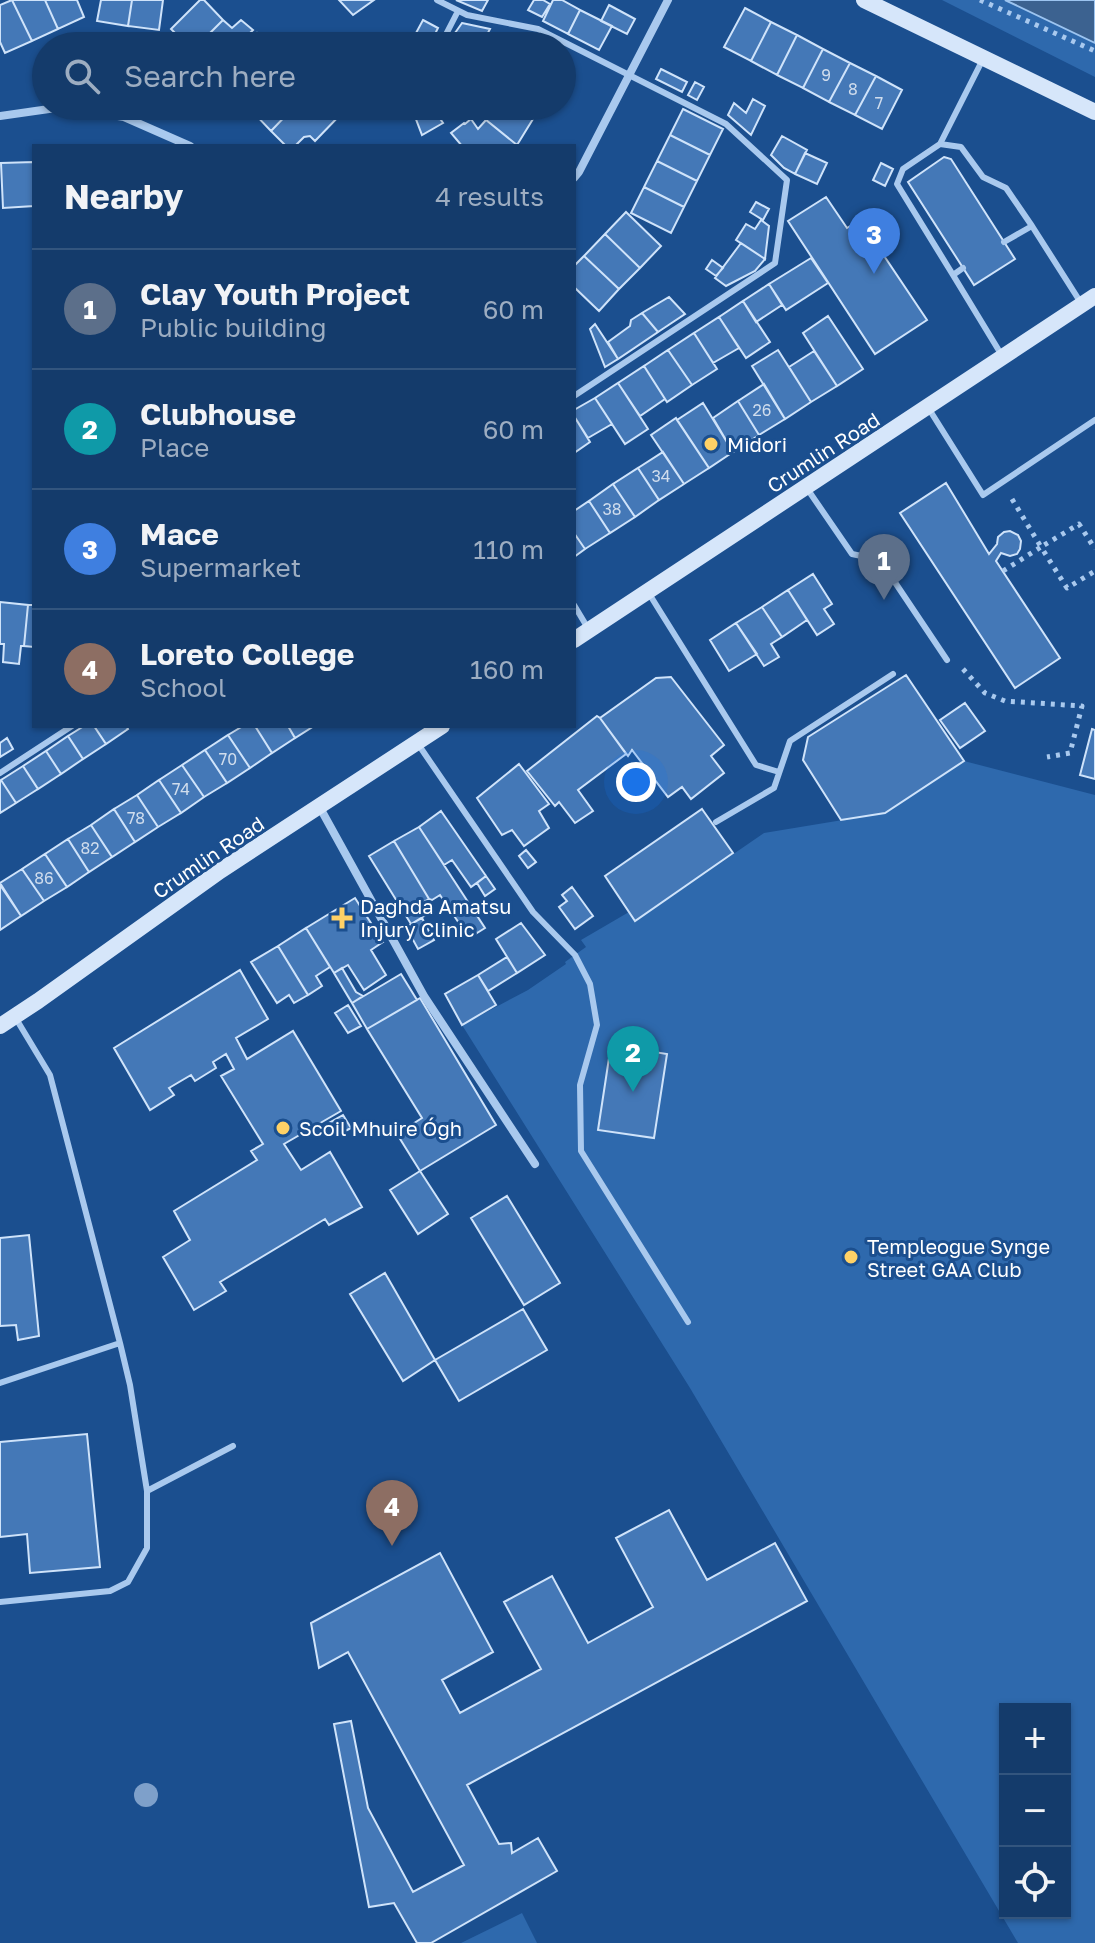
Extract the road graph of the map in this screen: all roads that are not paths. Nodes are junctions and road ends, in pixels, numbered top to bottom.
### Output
1 (437, 0) edge
2 (668, 0) edge
3 (864, 0) edge
4 (458, 11) junction
5 (447, 32) edge
6 (544, 32) edge
7 (576, 49) edge
8 (983, 58) junction
9 (629, 76) junction
10 (32, 111) edge
11 (1095, 112) edge
12 (0, 116) edge
13 (131, 120) edge
14 (185, 144) edge
15 (940, 144) junction
16 (576, 176) edge
17 (1032, 226) junction
18 (1004, 242) dead end
19 (963, 268) dead end
20 (953, 275) junction
21 (1089, 301) edge
22 (1003, 357) junction
23 (576, 395) edge
24 (928, 406) junction
25 (1095, 420) edge
26 (806, 487) junction
27 (648, 592) junction
28 (576, 608) edge
29 (589, 630) junction
30 (576, 639) edge
31 (947, 660) dead end
32 (893, 674) dead end
33 (69, 728) edge
34 (439, 728) edge
35 (417, 742) junction
36 (779, 772) junction
37 (0, 773) edge
38 (319, 806) junction
39 (716, 822) dead end
40 (15, 1017) junction
41 (0, 1026) edge
42 (535, 1164) dead end
43 (688, 1322) dead end
44 (120, 1343) junction
45 (0, 1383) edge
46 (233, 1446) dead end
47 (147, 1491) junction
48 (0, 1602) edge

1 - 4 lane
2 - 9 street
3 - 8 main road
4 - 5 lane
4 - 6 lane
7 - 9 lane
8 - 11 main road
8 - 15 lane
9 - 16 street
9 - 23 lane
10 - 12 street
13 - 14 street
15 - 17 lane
15 - 20 lane
17 - 18 lane
17 - 21 lane
19 - 20 lane
20 - 22 lane
21 - 22 main road, Crumlin Road
22 - 24 main road, Crumlin Road
24 - 25 lane
24 - 26 main road, Crumlin Road
26 - 27 main road, Crumlin Road
26 - 31 lane
27 - 29 main road, Crumlin Road
27 - 36 lane
28 - 29 lane
29 - 30 main road, Crumlin Road
32 - 36 lane
33 - 37 lane
34 - 35 main road, Crumlin Road
35 - 38 main road, Crumlin Road
35 - 43 lane
36 - 39 lane
38 - 40 main road, Crumlin Road
38 - 42 street
40 - 41 main road, Crumlin Road
40 - 44 lane
44 - 45 lane
44 - 47 lane
46 - 47 lane
47 - 48 lane

